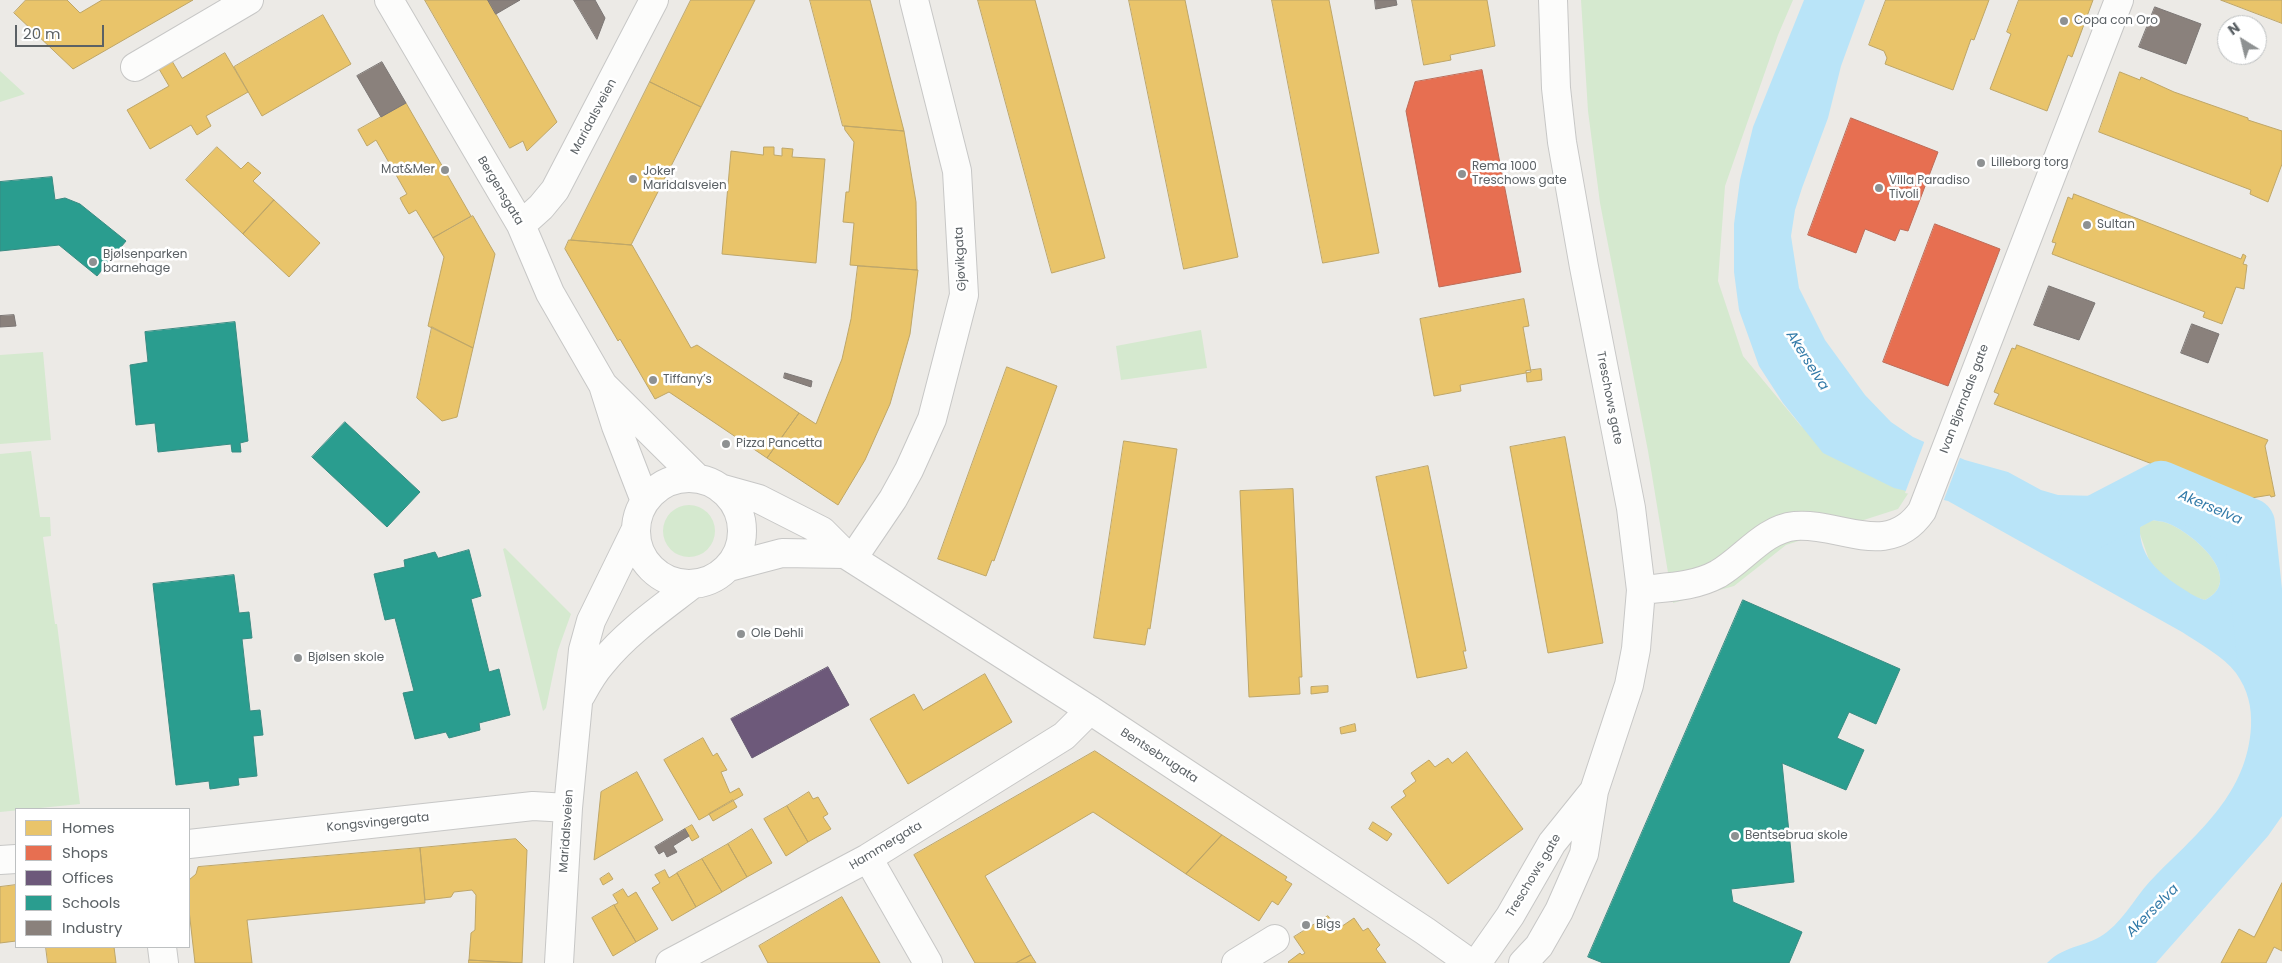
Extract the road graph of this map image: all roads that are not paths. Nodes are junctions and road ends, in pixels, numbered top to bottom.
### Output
1 (249, 0) edge
2 (389, 0) edge
3 (654, 0) edge
4 (914, 0) edge
5 (1553, 0) edge
6 (2119, 0) edge
7 (135, 68) dead end
8 (521, 225) junction
9 (603, 385) junction
10 (697, 478) junction
11 (723, 489) junction
12 (644, 501) junction
13 (636, 529) junction
14 (849, 556) junction
15 (729, 567) junction
16 (693, 584) junction
17 (1641, 590) junction
18 (578, 698) junction
19 (1090, 710) junction
20 (1594, 791) junction
21 (568, 808) junction
22 (190, 844) edge
23 (868, 858) junction
24 (15, 859) edge
25 (0, 860) edge
26 (1276, 939) dead end
27 (162, 948) edge
28 (164, 963) edge
29 (559, 963) edge
30 (670, 963) edge
31 (928, 963) edge
32 (1236, 963) edge
33 (1470, 963) edge
34 (1477, 963) edge
35 (1522, 963) edge

1 - 7 street
2 - 8 street, Bergensgata
3 - 8 street, Maridalsveien
4 - 14 street, Gjøvikgata
5 - 17 street, Treschows gate
6 - 17 street, Ivan Bjørndals gate
8 - 9 street, Bergensgata
9 - 10 street, Bergensgata
9 - 12 street, Bergensgata
10 - 11 street
10 - 12 street
11 - 14 street, Bentsebrugata
11 - 15 street
12 - 13 street
13 - 16 street
13 - 18 street, Maridalsveien
14 - 15 street
14 - 19 street, Bentsebrugata
15 - 16 street
16 - 18 street, Maridalsveien
17 - 20 street, Treschows gate
18 - 21 street, Maridalsveien
19 - 23 street, Hammergata
19 - 33 street, Bentsebrugata
20 - 34 street, Treschows gate
20 - 35 street, Treschows gate
21 - 22 street, Kongsvingergata
21 - 29 street, Maridalsveien
23 - 30 street, Hammergata
23 - 31 street
24 - 25 street
26 - 32 street
27 - 28 street

